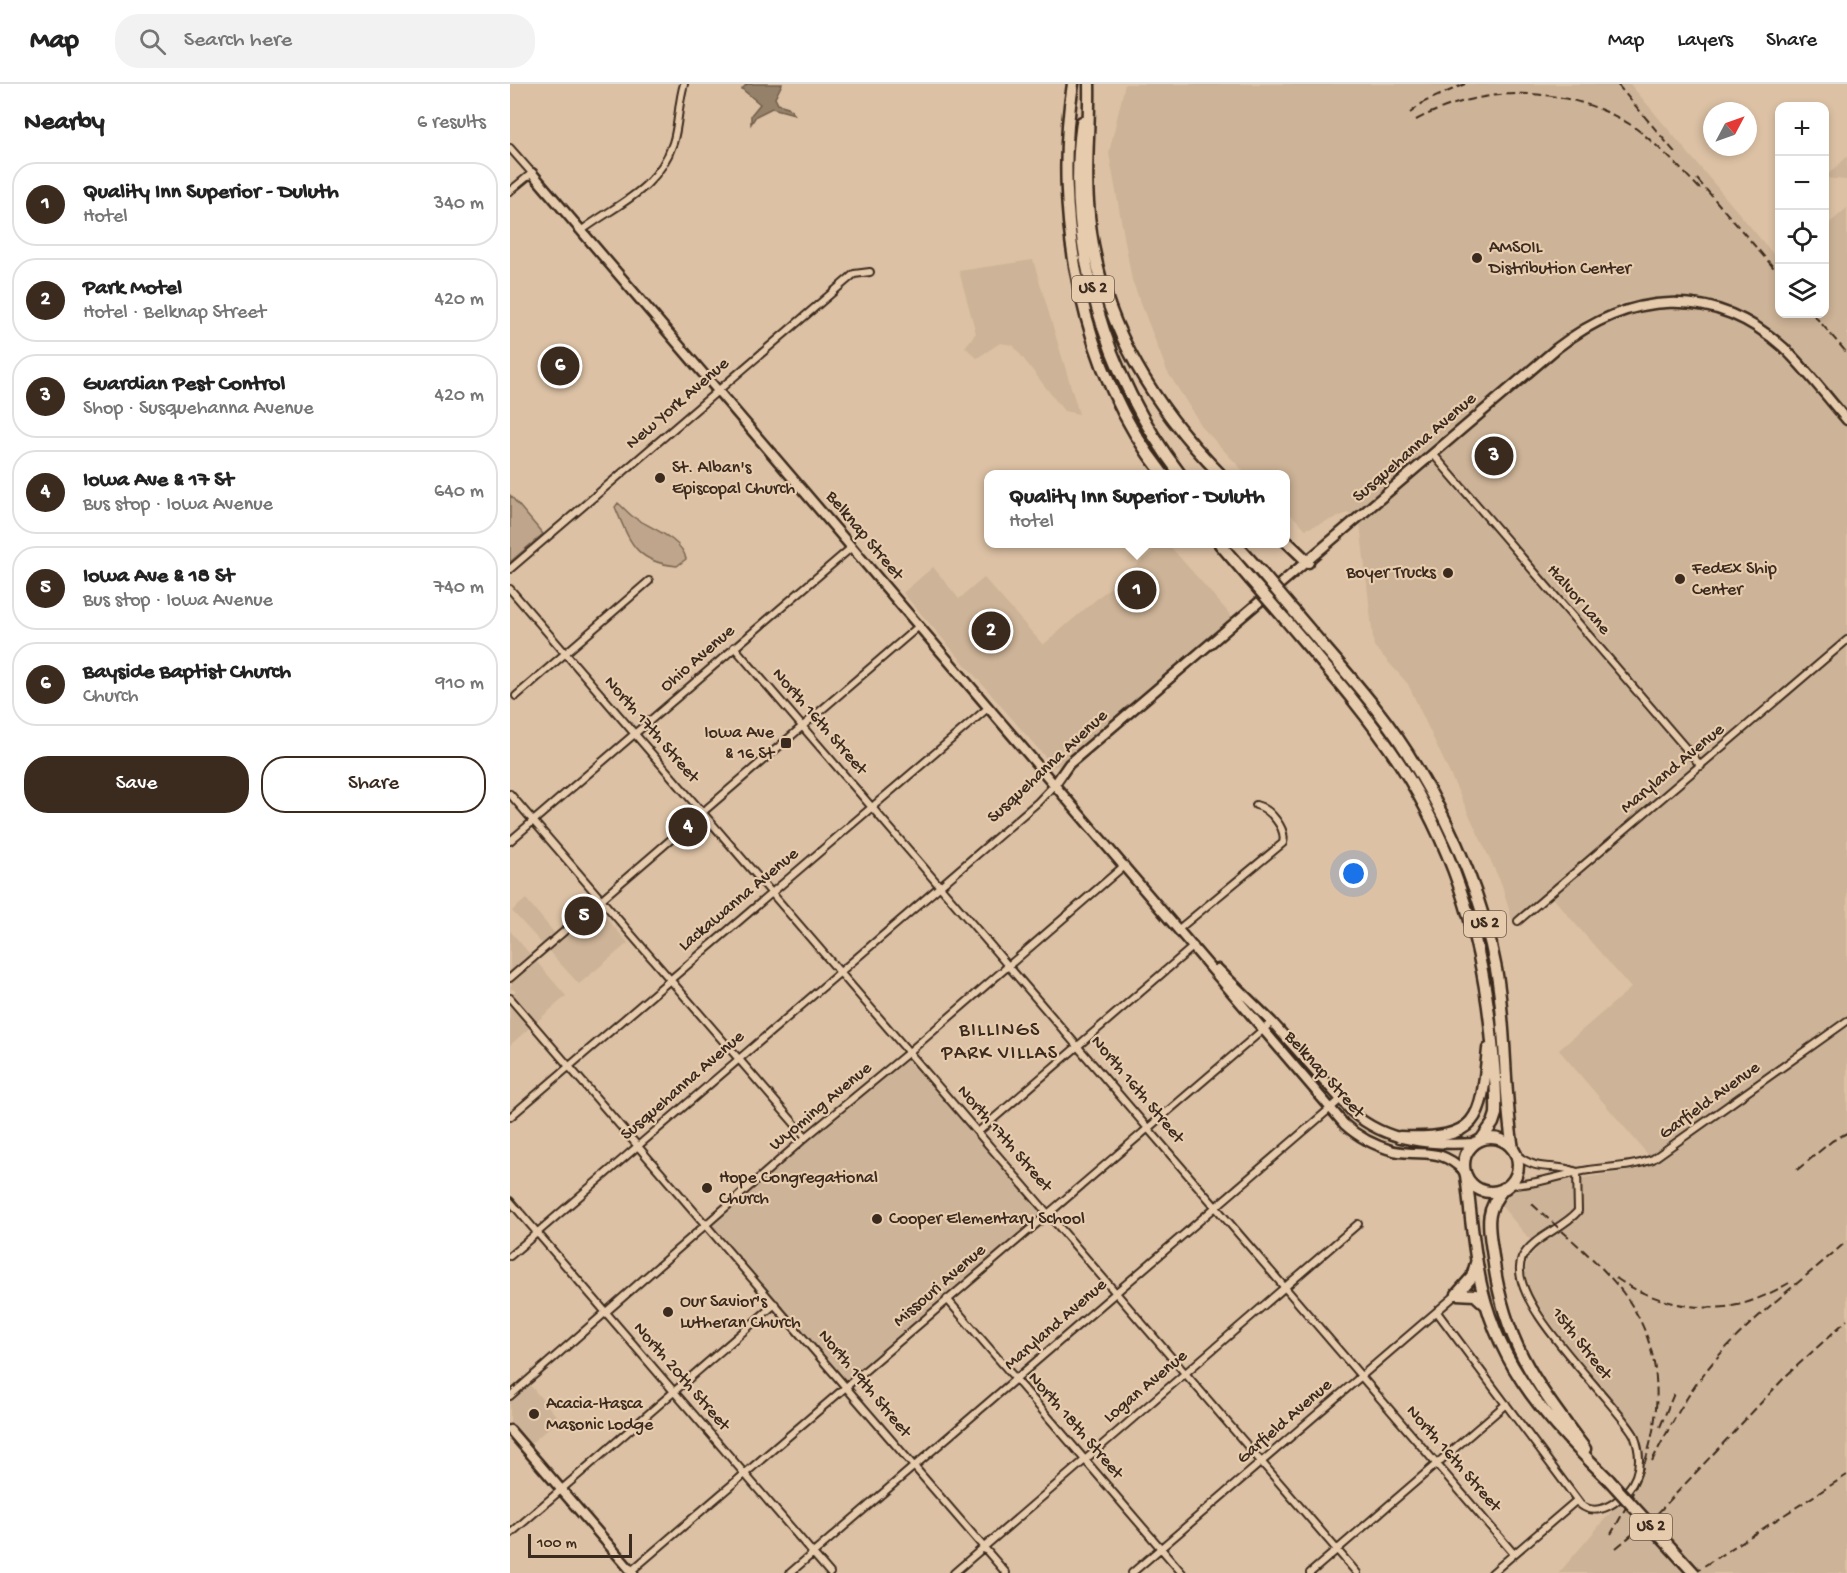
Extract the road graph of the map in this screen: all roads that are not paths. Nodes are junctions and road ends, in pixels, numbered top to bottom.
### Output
1 (684, 84) edge
2 (1073, 84) edge
3 (1088, 84) edge
4 (510, 147) edge
5 (532, 173) junction
6 (510, 191) edge
7 (581, 231) junction
8 (870, 273) dead end
9 (717, 390) junction
10 (1846, 416) edge
11 (1433, 454) junction
12 (1159, 470) edge
13 (1177, 470) edge
14 (1216, 470) edge
15 (1290, 545) edge
16 (852, 547) junction
17 (1224, 548) edge
18 (1240, 548) edge
19 (1308, 562) junction
20 (510, 569) edge
21 (649, 581) dead end
22 (510, 589) edge
23 (919, 626) junction
24 (1847, 640) edge
25 (734, 647) junction
26 (565, 653) junction
27 (516, 696) dead end
28 (989, 707) junction
29 (803, 726) junction
30 (634, 734) junction
31 (1701, 766) junction
32 (1055, 784) junction
33 (510, 794) edge
34 (1256, 804) dead end
35 (873, 807) junction
36 (702, 812) junction
37 (533, 821) junction
38 (510, 841) edge
39 (1125, 865) junction
40 (941, 885) junction
41 (771, 892) junction
42 (602, 900) junction
43 (1518, 921) dead end
44 (1180, 928) junction
45 (1194, 946) junction
46 (1010, 965) junction
47 (840, 973) junction
48 (510, 978) edge
49 (670, 979) junction
50 (510, 998) edge
51 (1847, 1021) edge
52 (1272, 1022) junction
53 (1490, 1022) junction
54 (1262, 1030) junction
55 (1078, 1044) junction
56 (909, 1053) junction
57 (739, 1059) junction
58 (569, 1066) junction
59 (1340, 1100) junction
60 (1330, 1109) junction
61 (510, 1117) edge
62 (1148, 1126) junction
63 (978, 1132) junction
64 (806, 1137) junction
65 (1400, 1137) junction
66 (1478, 1141) junction
67 (638, 1146) junction
68 (1514, 1151) junction
69 (1577, 1172) junction
70 (1465, 1173) junction
71 (1506, 1187) junction
72 (510, 1201) edge
73 (1217, 1207) junction
74 (1047, 1213) junction
75 (707, 1224) junction
76 (1358, 1224) dead end
77 (538, 1232) junction
78 (510, 1256) edge
79 (1477, 1257) junction
80 (1286, 1287) junction
81 (1116, 1293) junction
82 (1457, 1294) junction
83 (946, 1299) junction
84 (775, 1304) junction
85 (1487, 1306) junction
86 (606, 1312) junction
87 (1437, 1312) junction
88 (1186, 1374) junction
89 (1362, 1376) junction
90 (1015, 1379) junction
91 (846, 1387) junction
92 (674, 1392) junction
93 (510, 1396) edge
94 (1506, 1404) junction
95 (510, 1430) edge
96 (1084, 1459) junction
97 (1262, 1462) junction
98 (1438, 1464) junction
99 (914, 1466) junction
100 (745, 1474) junction
101 (1609, 1480) junction
102 (562, 1490) junction
103 (1577, 1500) junction
104 (510, 1534) edge
105 (984, 1547) junction
106 (1160, 1548) junction
107 (1337, 1550) junction
108 (813, 1553) junction
109 (1514, 1554) junction
110 (631, 1572) edge
111 (790, 1573) edge
112 (830, 1573) edge
113 (954, 1573) edge
114 (1006, 1573) edge
115 (1131, 1573) edge
116 (1182, 1573) edge
117 (1310, 1573) edge
118 (1358, 1573) edge
119 (1492, 1573) edge
120 (1694, 1573) edge

1 - 7 street
2 - 12 highway, US 2
3 - 13 highway, US 2
3 - 14 highway
4 - 5 street, Belknap Street
5 - 6 street
5 - 7 street, Belknap Street
7 - 9 street, Belknap Street
8 - 9 street, New York Avenue
9 - 16 street, Belknap Street
9 - 20 street, New York Avenue
10 - 11 street, Susquehanna Avenue
11 - 19 street, Susquehanna Avenue
11 - 31 street, Halvor Lane
15 - 19 highway
16 - 23 street, Belknap Street
16 - 25 street, Ohio Avenue
17 - 53 highway, US 2, bridge
18 - 68 highway, US 2, bridge
19 - 32 street, Susquehanna Avenue
21 - 26 street
22 - 26 street, North 17th Street
23 - 28 street, Belknap Street
23 - 29 street
24 - 31 street, Maryland Avenue
25 - 29 street, North 16th Street
25 - 30 street, Ohio Avenue
26 - 27 street
26 - 30 street, North 17th Street
28 - 32 street, Belknap Street
28 - 35 street, Lackawanna Avenue
29 - 35 street, North 16th Street
29 - 36 street
30 - 36 street, North 17th Street
30 - 37 street, Ohio Avenue
31 - 43 street, Maryland Avenue
32 - 39 street, Belknap Street
32 - 40 street, Susquehanna Avenue
33 - 37 street
34 - 44 street
35 - 40 street, North 16th Street
35 - 41 street, Lackawanna Avenue
36 - 41 street, North 17th Street
36 - 42 street
37 - 38 street, Ohio Avenue
37 - 42 street
39 - 44 street, Belknap Street
39 - 46 street, Wyoming Avenue
40 - 46 street, North 16th Street
40 - 47 street, Susquehanna Avenue
41 - 47 street, North 17th Street
41 - 49 street, Lackawanna Avenue
42 - 48 street
42 - 49 street
44 - 45 street, Belknap Street
45 - 52 street, Belknap Street
45 - 54 street, Belknap Street
45 - 55 street
46 - 55 street, North 16th Street
46 - 56 street, Wyoming Avenue
47 - 56 street, North 17th Street
47 - 57 street, Susquehanna Avenue
49 - 57 street
49 - 58 street, Lackawanna Avenue
50 - 58 street, North 19th Street
51 - 69 street, Garfield Avenue
52 - 54 street, Missouri Avenue
52 - 59 street, Belknap Street
53 - 65 highway
53 - 66 highway, US 2
54 - 60 street, Belknap Street
54 - 62 street, Missouri Avenue
55 - 62 street, North 16th Street
55 - 63 street
56 - 63 street, North 17th Street
56 - 64 street, Wyoming Avenue
57 - 64 street
57 - 67 street, Susquehanna Avenue
58 - 61 street, Lackawanna Avenue
58 - 67 street, North 19th Street
59 - 60 street, Maryland Avenue
59 - 65 street, Belknap Street
60 - 70 street, Belknap Street
60 - 73 street, Maryland Avenue
62 - 73 street, North 16th Street
62 - 74 street, Missouri Avenue
63 - 74 street, North 17th Street
64 - 75 street, Wyoming Avenue
65 - 66 street, Belknap Street
66 - 68 highway
66 - 70 highway, US 2
67 - 75 street, North 19th Street
67 - 77 street, Susquehanna Avenue
68 - 69 street, Garfield Avenue
68 - 71 highway, US 2
69 - 71 street, Garfield Avenue
69 - 103 street, 15th Street
70 - 71 highway
70 - 79 highway, US 2
71 - 101 highway, US 2
72 - 77 street, North 20th Street
73 - 80 street, North 16th Street
73 - 81 street, Maryland Avenue
74 - 81 street, North 17th Street
74 - 83 street, Missouri Avenue
75 - 84 street, North 19th Street
75 - 86 street, Wyoming Avenue
76 - 80 street, Logan Avenue
77 - 78 street, Susquehanna Avenue
77 - 86 street, North 20th Street
79 - 82 highway
79 - 85 highway, US 2
80 - 88 street, Logan Avenue
80 - 89 street, North 16th Street
81 - 88 street, North 17th Street
81 - 90 street, Maryland Avenue
82 - 85 highway
82 - 87 street, Garfield Avenue
83 - 90 street, North 18th Street
83 - 91 street, Missouri Avenue
84 - 91 street, North 19th Street
84 - 92 street
85 - 101 highway, US 2
86 - 92 street, North 20th Street
86 - 93 street, Wyoming Avenue
87 - 89 street, Garfield Avenue
87 - 94 street
88 - 96 street, Logan Avenue
88 - 97 street, North 17th Street
89 - 97 street, Garfield Avenue
89 - 98 street, North 16th Street
90 - 96 street, North 18th Street
90 - 99 street, Maryland Avenue
91 - 99 street, North 19th Street
91 - 100 street, Missouri Avenue
92 - 100 street, North 20th Street
92 - 102 street
94 - 98 street
94 - 103 street
95 - 102 street
96 - 105 street, Logan Avenue
96 - 106 street, North 18th Street
97 - 106 street, Garfield Avenue
97 - 107 street, North 17th Street
98 - 107 street
98 - 109 street, North 16th Street
99 - 105 street, North 19th Street
99 - 108 street, Maryland Avenue
100 - 108 street, North 20th Street
100 - 110 street, Missouri Avenue
101 - 120 highway, US 2, bridge
102 - 104 street
102 - 110 street
103 - 109 street
105 - 113 street, Logan Avenue
105 - 114 street, North 19th Street
106 - 115 street, Garfield Avenue
106 - 116 street, North 18th Street
107 - 117 street
107 - 118 street, North 17th Street
108 - 111 street, Maryland Avenue
108 - 112 street, North 20th Street
109 - 119 street

